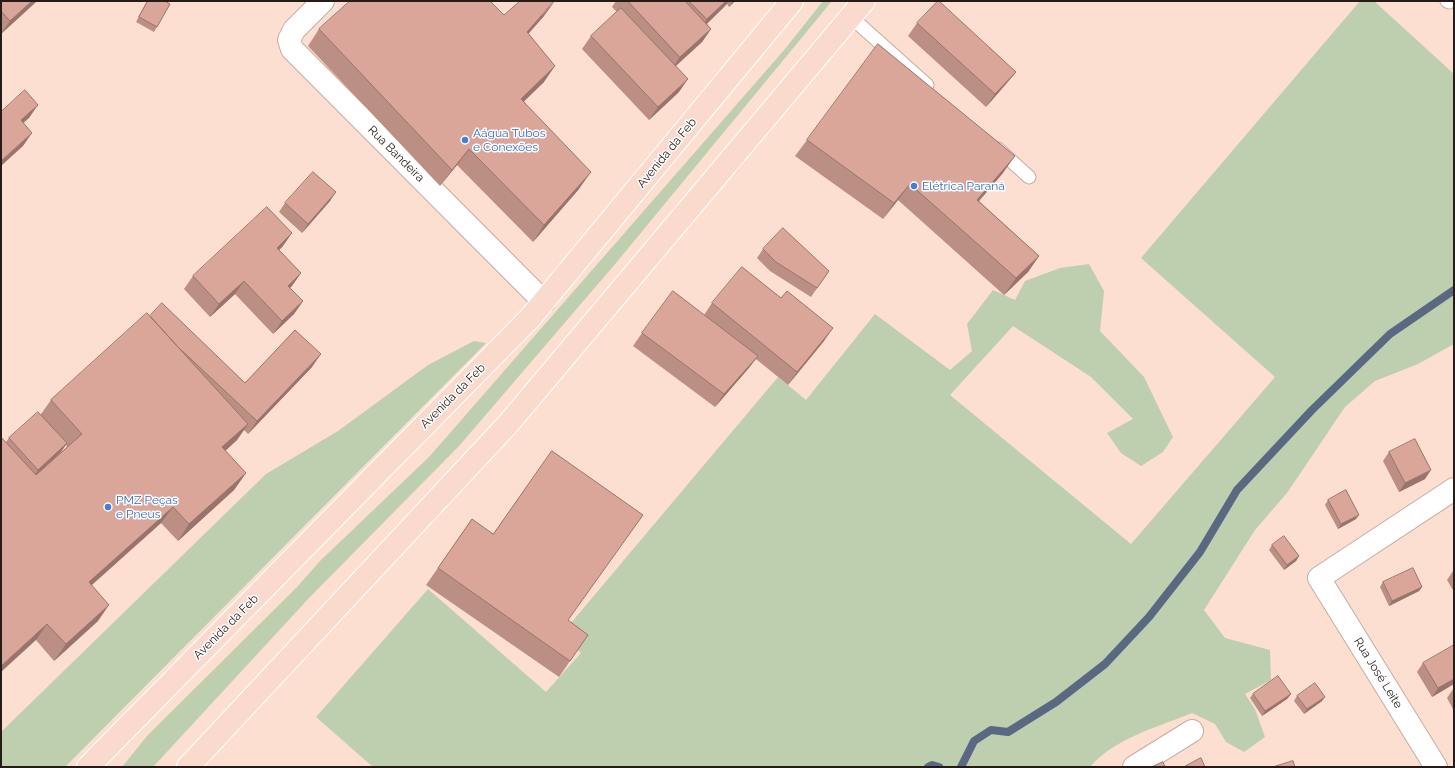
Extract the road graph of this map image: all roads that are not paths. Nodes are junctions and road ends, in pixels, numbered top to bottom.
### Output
1 (323, 1) edge
2 (792, 1) edge
3 (858, 9) edge
4 (934, 92) edge
5 (987, 140) edge
6 (1029, 177) dead end
7 (544, 302) junction
8 (1454, 489) edge
9 (1192, 731) dead end
10 (88, 767) edge
11 (188, 767) edge
12 (1134, 767) edge
13 (1436, 767) edge

1 - 7 street, Rua Bandeira
2 - 7 main road, Avenida da Feb
3 - 4 lane
3 - 11 main road
5 - 6 lane
7 - 10 main road, Avenida da Feb
8 - 13 street, Rua José Leite
9 - 12 street

